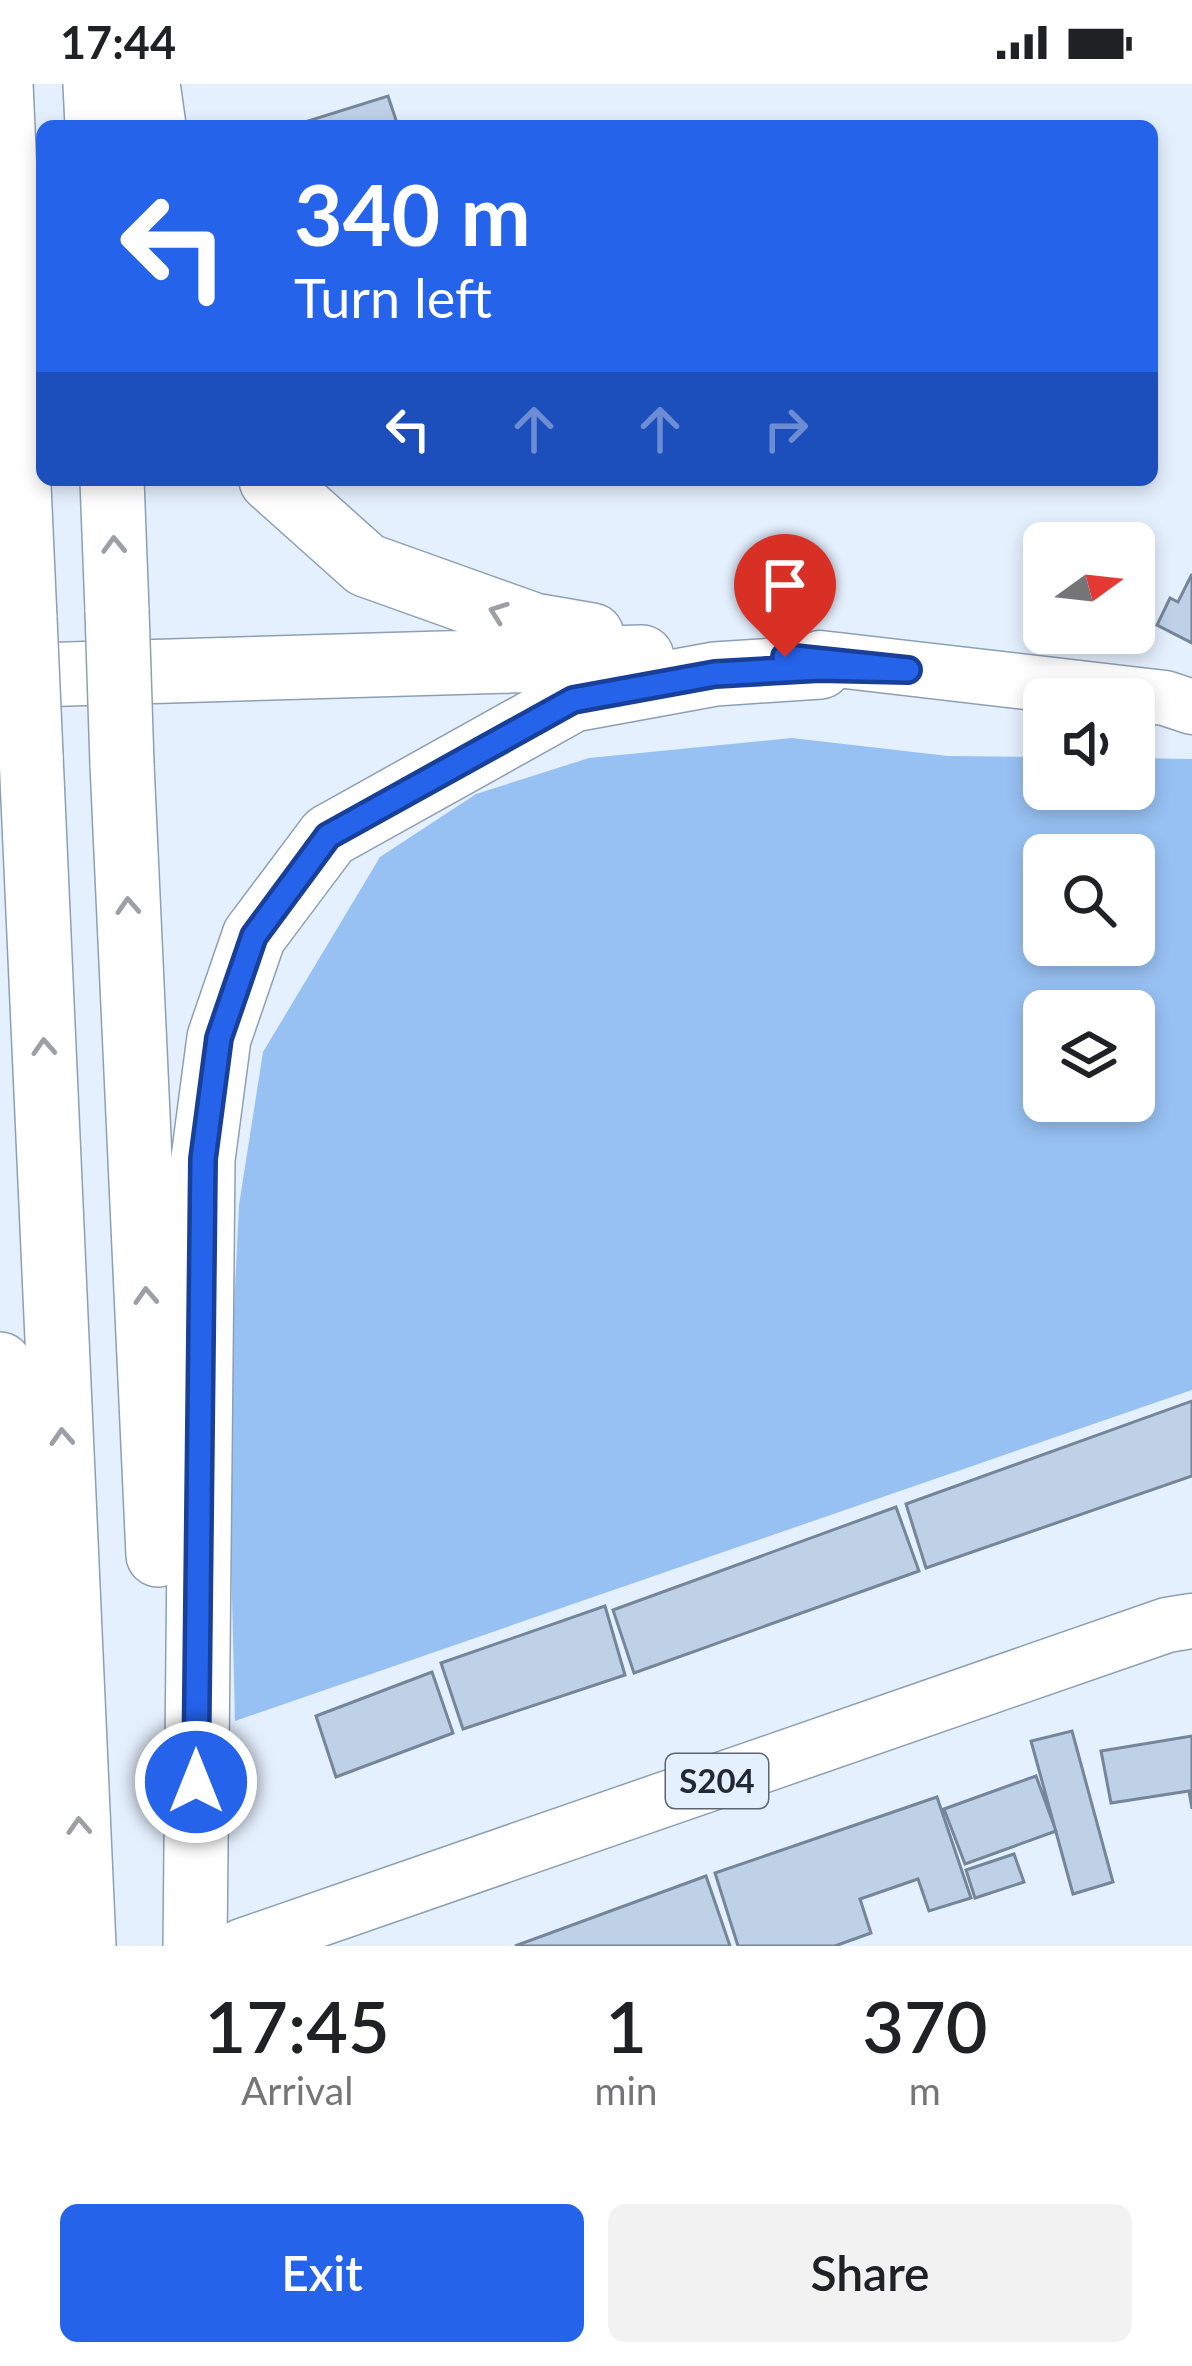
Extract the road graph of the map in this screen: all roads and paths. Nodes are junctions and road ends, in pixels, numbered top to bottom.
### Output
1 (1, 84) edge
2 (95, 84) edge
3 (148, 84) edge
4 (97, 120) edge
5 (153, 120) edge
6 (112, 486) edge
7 (278, 486) edge
8 (715, 655) junction
9 (820, 663) junction
10 (0, 676) edge
11 (573, 700) junction
12 (1192, 707) edge
13 (16, 733) edge
14 (0, 1364) edge
15 (1184, 1620) edge
16 (196, 1934) edge
17 (65, 1945) edge

1 - 13 highway, bridge
2 - 4 highway
3 - 5 highway
16 -> 6 highway, bridge
8 -> 7 highway
8 - 9 highway
8 - 10 highway
9 - 11 highway
9 - 12 main road
11 - 13 highway
11 - 16 highway
17 -> 13 highway
14 - 17 highway
15 - 16 main road, S204

